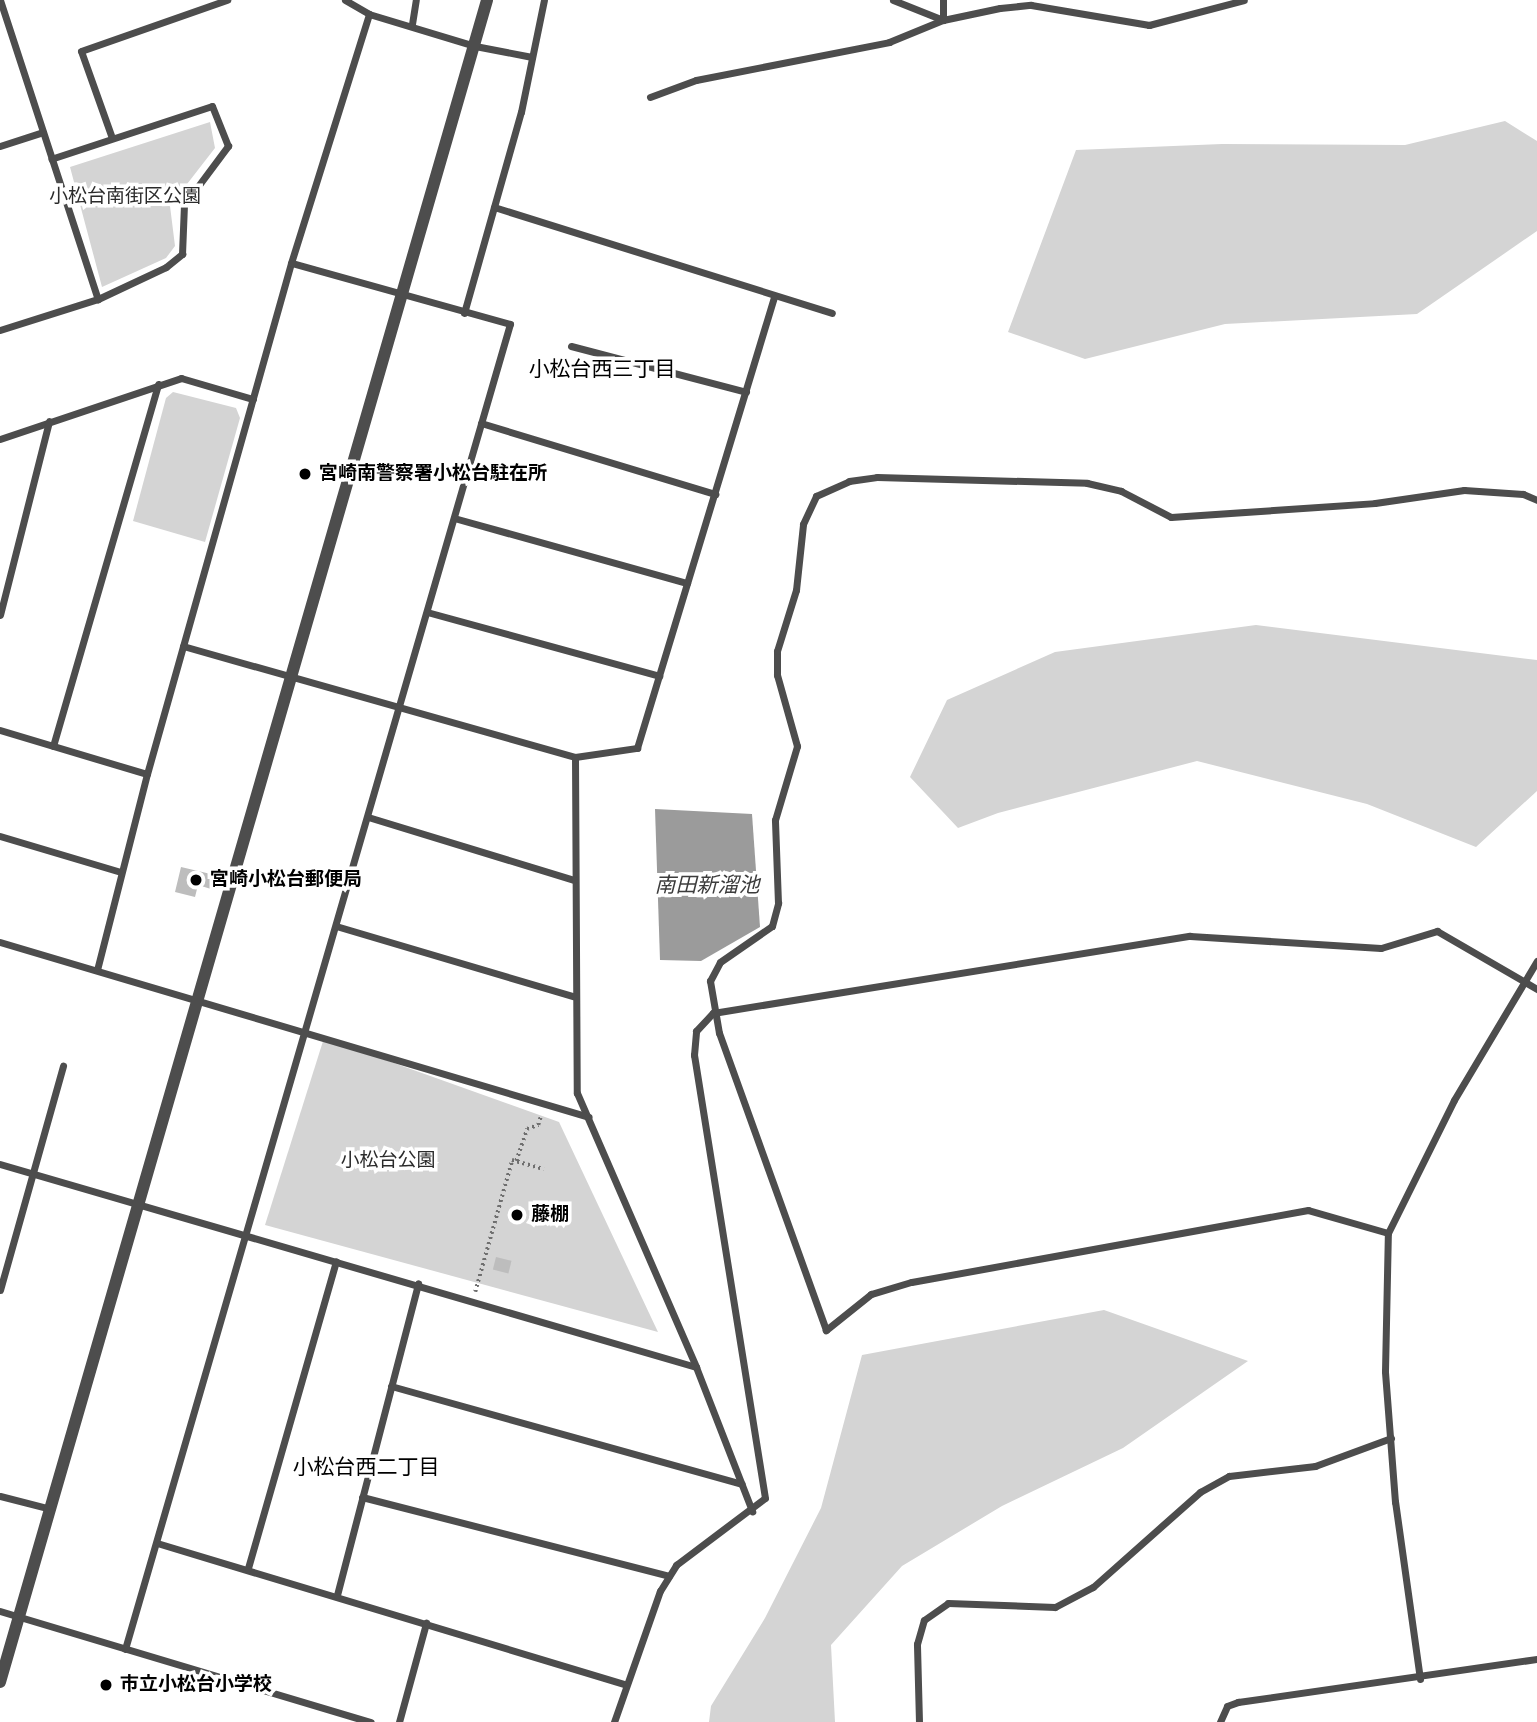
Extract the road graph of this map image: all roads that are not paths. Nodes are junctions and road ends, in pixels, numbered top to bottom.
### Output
1 (0, 0) edge
2 (226, 0) edge
3 (345, 0) edge
4 (416, 0) edge
5 (486, 0) edge
6 (544, 0) edge
7 (893, 0) edge
8 (943, 0) edge
9 (1244, 0) edge
10 (369, 14) junction
11 (943, 19) junction
12 (412, 24) junction
13 (475, 47) junction
14 (532, 57) junction
15 (650, 97) dead end
16 (43, 132) junction
17 (112, 138) junction
18 (0, 146) edge
19 (51, 159) junction
20 (494, 207) junction
21 (291, 263) junction
22 (402, 294) junction
23 (774, 297) junction
24 (98, 299) junction
25 (464, 313) junction
26 (832, 313) dead end
27 (0, 330) edge
28 (571, 346) dead end
29 (158, 384) junction
30 (746, 392) junction
31 (253, 399) junction
32 (49, 421) junction
33 (481, 424) junction
34 (0, 439) edge
35 (715, 494) junction
36 (1537, 500) edge
37 (454, 518) junction
38 (687, 583) junction
39 (427, 611) junction
40 (0, 615) edge
41 (183, 646) junction
42 (288, 675) junction
43 (659, 676) junction
44 (400, 707) junction
45 (0, 730) edge
46 (52, 746) junction
47 (575, 757) junction
48 (147, 774) junction
49 (368, 817) junction
50 (0, 836) edge
51 (121, 872) junction
52 (574, 880) junction
53 (335, 926) junction
54 (1, 946) edge
55 (1537, 961) edge
56 (97, 970) junction
57 (1524, 983) junction
58 (1537, 989) edge
59 (573, 996) junction
60 (197, 999) junction
61 (713, 1013) junction
62 (304, 1031) junction
63 (63, 1066) dead end
64 (589, 1117) junction
65 (0, 1164) edge
66 (33, 1174) junction
67 (136, 1203) junction
68 (1388, 1233) junction
69 (242, 1236) junction
70 (336, 1261) junction
71 (418, 1283) junction
72 (0, 1290) edge
73 (696, 1367) junction
74 (391, 1386) junction
75 (1391, 1438) junction
76 (742, 1484) junction
77 (0, 1496) edge
78 (362, 1497) junction
79 (47, 1508) junction
80 (752, 1511) junction
81 (157, 1543) junction
82 (248, 1568) junction
83 (669, 1576) junction
84 (337, 1595) junction
85 (0, 1611) edge
86 (18, 1615) junction
87 (426, 1623) junction
88 (125, 1648) junction
89 (1537, 1659) edge
90 (1420, 1679) junction
91 (0, 1682) edge
92 (625, 1684) junction
93 (371, 1722) edge
94 (399, 1722) edge
95 (614, 1722) edge
96 (919, 1722) edge
97 (1220, 1722) edge

1 - 16 street
2 - 17 street
3 - 10 street
4 - 12 street
5 - 13 street
6 - 14 street
7 - 11 street
8 - 11 street
9 - 11 street
10 - 12 street
10 - 21 street
11 - 15 street
12 - 13 street
13 - 14 street
13 - 22 street
14 - 20 street
16 - 18 street
16 - 19 street
17 - 19 street
17 - 24 street
19 - 24 street
20 - 23 street
20 - 25 street
21 - 22 street
21 - 31 street
22 - 25 street
22 - 42 street
23 - 26 street
23 - 30 street
24 - 27 street
25 - 33 street
28 - 30 street
29 - 31 street
29 - 32 street
29 - 46 street
30 - 35 street
31 - 41 street
32 - 34 street
32 - 40 street
33 - 35 street
33 - 37 street
35 - 38 street
36 - 61 street
37 - 38 street
37 - 39 street
38 - 43 street
39 - 43 street
39 - 44 street
41 - 42 street
41 - 48 street
42 - 44 street
42 - 60 street
43 - 47 street
44 - 47 street
44 - 49 street
45 - 46 street
46 - 48 street
47 - 52 street
48 - 51 street
49 - 52 street
49 - 53 street
50 - 51 street
51 - 56 street
52 - 59 street
53 - 59 street
53 - 62 street
54 - 56 street
55 - 57 street
56 - 60 street
57 - 58 street
57 - 61 street
57 - 68 street
59 - 64 street
60 - 62 street
60 - 67 street
61 - 68 street
61 - 80 street
62 - 64 street
62 - 69 street
63 - 66 street
64 - 73 street
65 - 66 street
66 - 67 street
66 - 72 street
67 - 69 street
67 - 79 street
68 - 75 street
69 - 70 street
69 - 81 street
70 - 71 street
70 - 82 street
71 - 73 street
71 - 74 street
73 - 76 street
74 - 76 street
74 - 78 street
75 - 90 street
75 - 96 street
76 - 80 street
77 - 79 street
78 - 83 street
78 - 84 street
79 - 86 street
80 - 83 street
81 - 82 street
81 - 88 street
82 - 84 street
83 - 92 street
84 - 87 street
85 - 86 street
86 - 88 street
86 - 91 street
87 - 92 street
87 - 94 street
88 - 93 street
89 - 90 street
90 - 97 street
92 - 95 street

